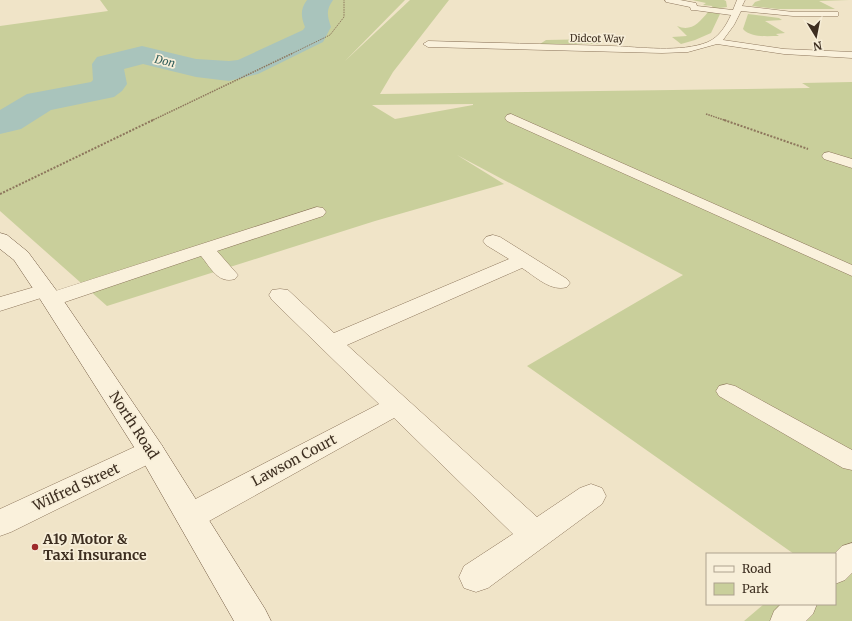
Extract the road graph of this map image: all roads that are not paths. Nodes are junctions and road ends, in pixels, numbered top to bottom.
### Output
1 (667, 3) edge
2 (738, 7) edge
3 (835, 14) dead end
4 (716, 41) junction
5 (428, 44) dead end
6 (680, 49) junction
7 (852, 55) edge
8 (691, 58) dead end
9 (511, 118) dead end
10 (829, 156) road end
11 (852, 164) edge
12 (317, 212) dead end
13 (0, 239) edge
14 (493, 241) dead end
15 (205, 249) junction
16 (524, 260) junction
17 (852, 271) edge
18 (228, 275) dead end
19 (560, 283) dead end
20 (48, 295) junction
21 (280, 295) dead end
22 (0, 304) edge
23 (332, 343) junction
24 (727, 391) dead end
25 (398, 405) junction
26 (151, 451) junction
27 (852, 461) edge
28 (591, 496) dead end
29 (190, 516) junction
30 (0, 523) edge
31 (535, 535) junction
32 (852, 554) edge
33 (836, 571) edge
34 (476, 577) dead end
35 (801, 605) edge
36 (253, 621) edge
37 (785, 621) edge

1 - 2 lane
2 - 3 lane
2 - 4 lane
4 - 6 lane, Didcot Way
4 - 7 lane
5 - 6 lane, Didcot Way
6 - 8 lane
9 - 17 lane
10 - 11 lane
12 - 15 street
13 - 20 street, North Road
14 - 16 street
15 - 18 street
15 - 20 street
16 - 19 street
16 - 23 street
20 - 22 street
20 - 26 street, North Road
21 - 23 street
23 - 25 street
24 - 27 lane
25 - 29 street, Lawson Court
25 - 31 street
26 - 29 street, North Road
26 - 30 street, Wilfred Street
28 - 31 street
29 - 36 street, North Road
31 - 34 street
32 - 33 lane
35 - 37 lane

